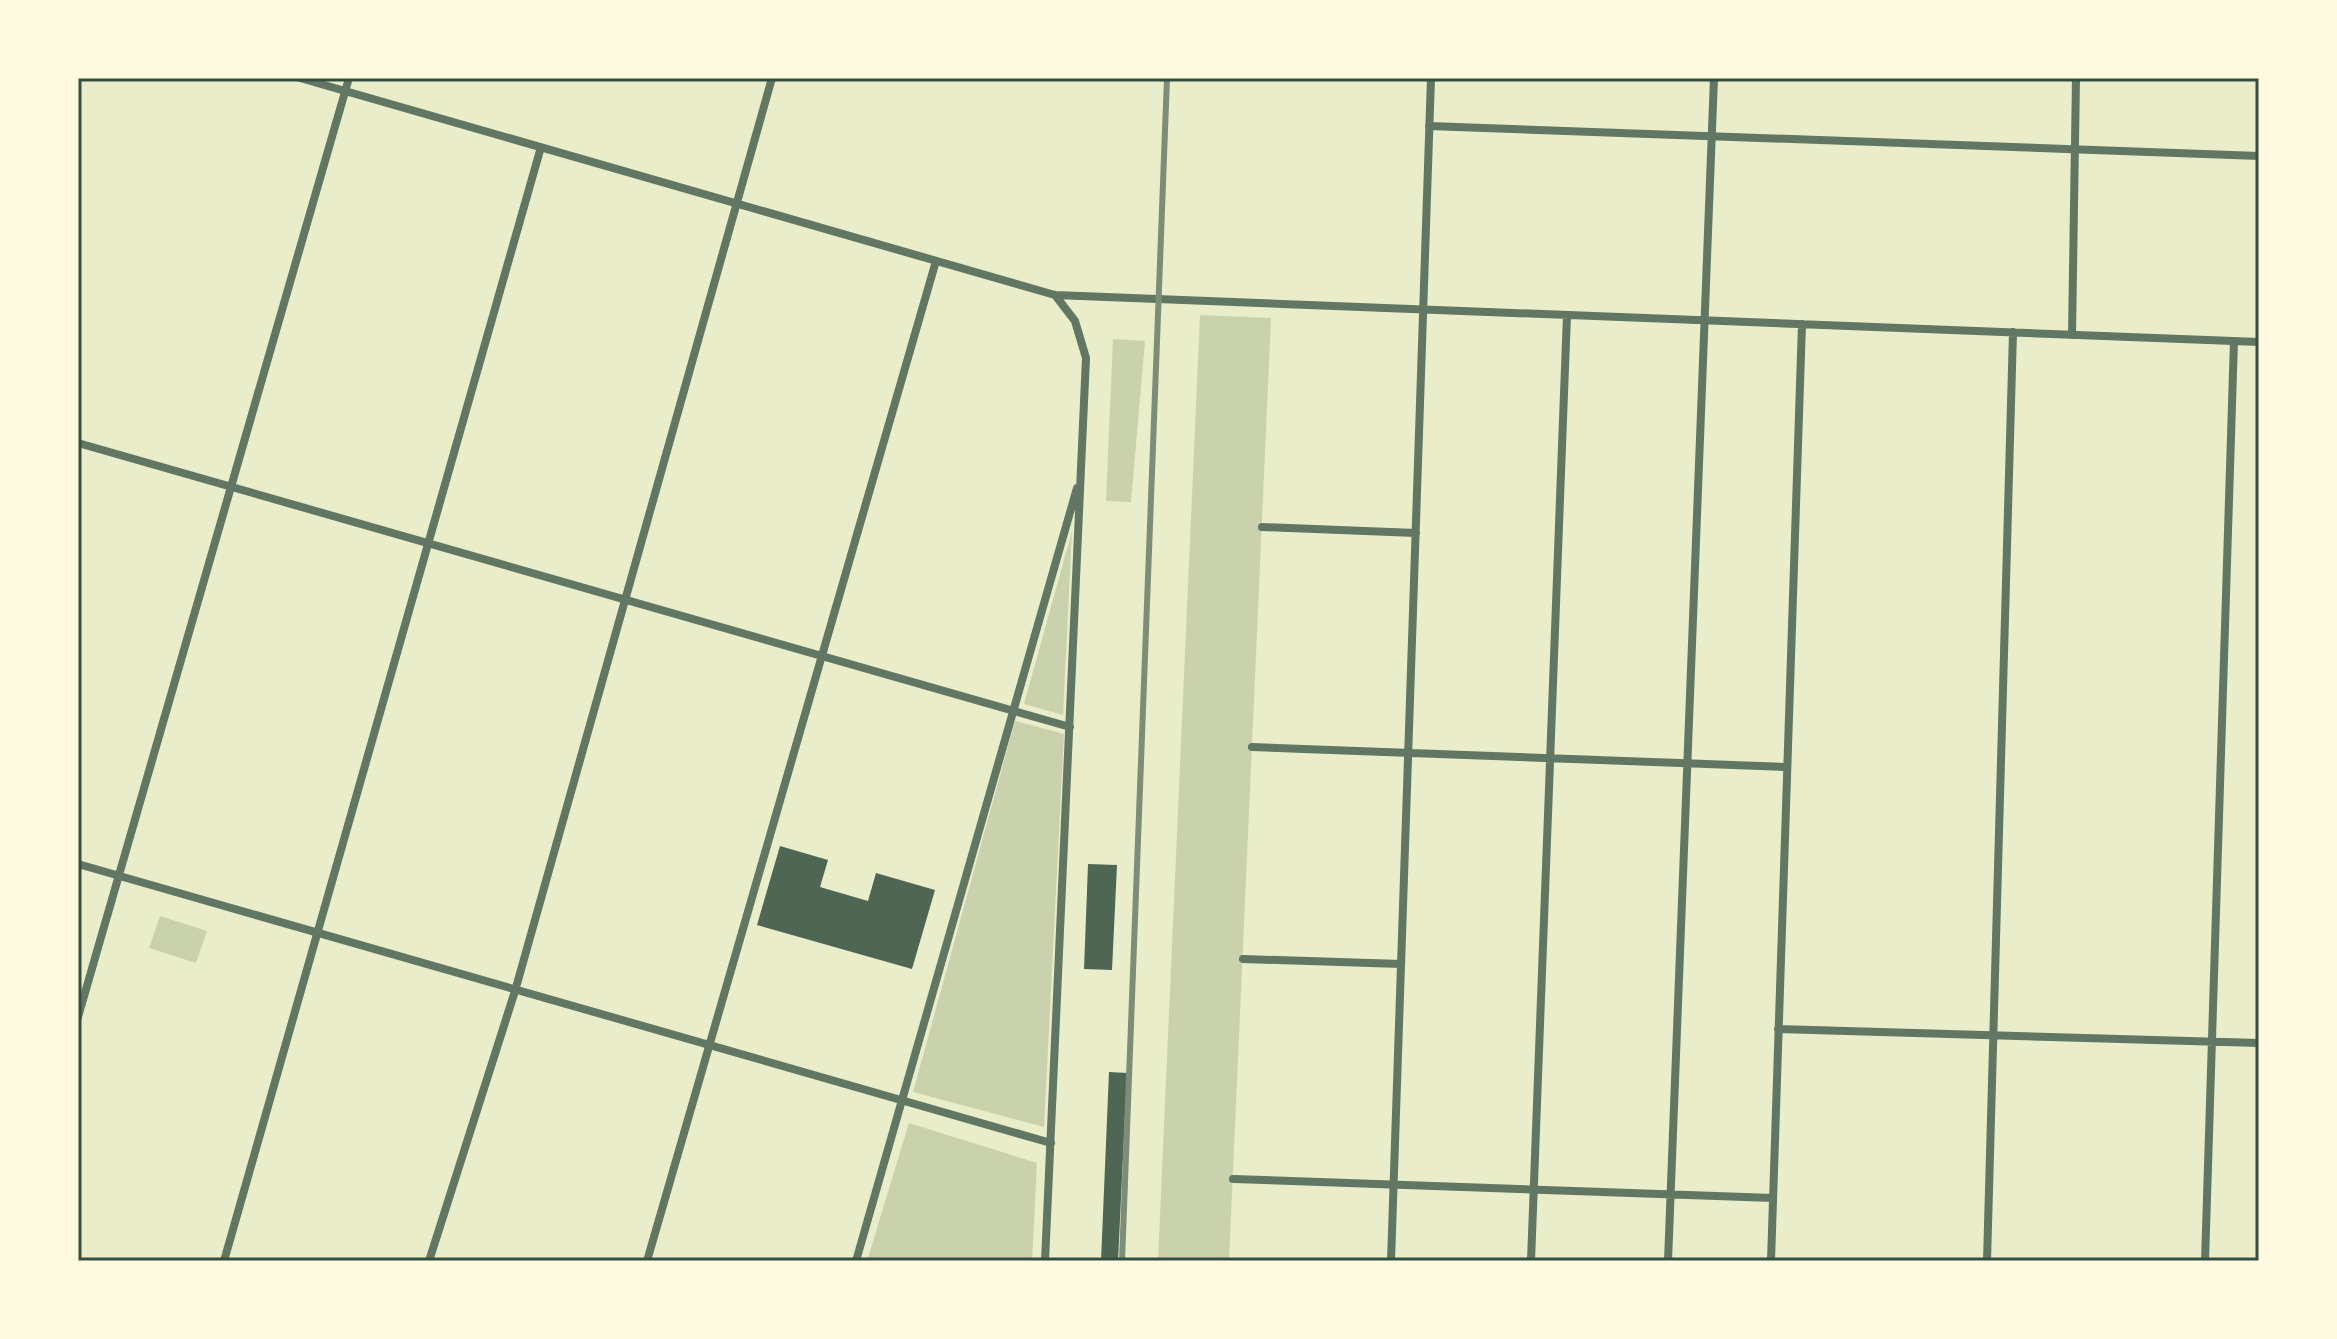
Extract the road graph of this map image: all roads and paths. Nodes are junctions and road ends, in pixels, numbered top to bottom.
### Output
1 (300, 78) edge
2 (349, 78) edge
3 (772, 78) edge
4 (1431, 78) edge
5 (1714, 78) edge
6 (2076, 78) edge
7 (346, 91) junction
8 (1429, 126) junction
9 (1712, 136) junction
10 (541, 147) junction
11 (2075, 150) junction
12 (2259, 156) edge
13 (736, 205) junction
14 (936, 261) junction
15 (1055, 295) junction
16 (1423, 309) junction
17 (1567, 315) junction
18 (1705, 320) junction
19 (1802, 324) junction
20 (2013, 332) junction
21 (2072, 335) junction
22 (2234, 341) junction
23 (2259, 342) edge
24 (78, 443) edge
25 (1081, 472) junction
26 (231, 487) junction
27 (1262, 527) dead end
28 (1416, 533) junction
29 (428, 544) junction
30 (625, 602) junction
31 (822, 656) junction
32 (1013, 711) junction
33 (1070, 727) junction
34 (1252, 747) dead end
35 (1408, 753) junction
36 (1550, 758) junction
37 (1688, 763) junction
38 (1787, 767) junction
39 (78, 864) edge
40 (119, 876) junction
41 (318, 932) junction
42 (1243, 959) dead end
43 (1401, 964) junction
44 (515, 991) junction
45 (78, 1017) edge
46 (1778, 1029) junction
47 (1993, 1035) junction
48 (2212, 1042) junction
49 (2259, 1043) edge
50 (710, 1044) junction
51 (903, 1099) junction
52 (1051, 1143) junction
53 (1233, 1179) dead end
54 (1394, 1185) junction
55 (1534, 1190) junction
56 (1671, 1195) junction
57 (1773, 1198) junction
58 (224, 1261) edge
59 (429, 1261) edge
60 (647, 1261) edge
61 (856, 1261) edge
62 (1045, 1261) edge
63 (1391, 1261) edge
64 (1531, 1261) edge
65 (1668, 1261) edge
66 (1771, 1261) edge
67 (1987, 1261) edge
68 (2205, 1261) edge

1 - 7 street
2 - 7 street
3 - 13 street
4 - 8 street
5 - 9 street
6 - 11 street
7 - 10 street
7 - 26 street
8 - 9 street
8 - 16 street
9 - 11 street
9 - 18 street
10 - 13 street
10 - 29 street
11 - 12 street
11 - 21 street
13 - 14 street
13 - 30 street
14 - 15 street
14 - 31 street
15 - 16 street
15 - 25 street
16 - 17 street
16 - 28 street
17 - 18 street
17 - 36 street
18 - 19 street
18 - 37 street
19 - 20 street
19 - 38 street
20 - 21 street
20 - 47 street
21 - 22 street
22 - 23 street
22 - 48 street
24 - 26 street
25 - 32 street
25 - 33 street
26 - 29 street
26 - 40 street
27 - 28 street
28 - 35 street
29 - 30 street
29 - 41 street
30 - 31 street
30 - 44 street
31 - 32 street
31 - 50 street
32 - 33 street
32 - 51 street
33 - 52 street
34 - 35 street
35 - 36 street
35 - 43 street
36 - 37 street
36 - 55 street
37 - 38 street
37 - 56 street
38 - 46 street
39 - 40 street
40 - 41 street
40 - 45 street
41 - 44 street
41 - 58 street
42 - 43 street
43 - 54 street
44 - 50 street
44 - 59 street
46 - 47 street
46 - 57 street
47 - 48 street
47 - 67 street
48 - 49 street
48 - 68 street
50 - 51 street
50 - 60 street
51 - 52 street
51 - 61 street
52 - 62 street
53 - 54 street
54 - 55 street
54 - 63 street
55 - 56 street
55 - 64 street
56 - 57 street
56 - 65 street
57 - 66 street

